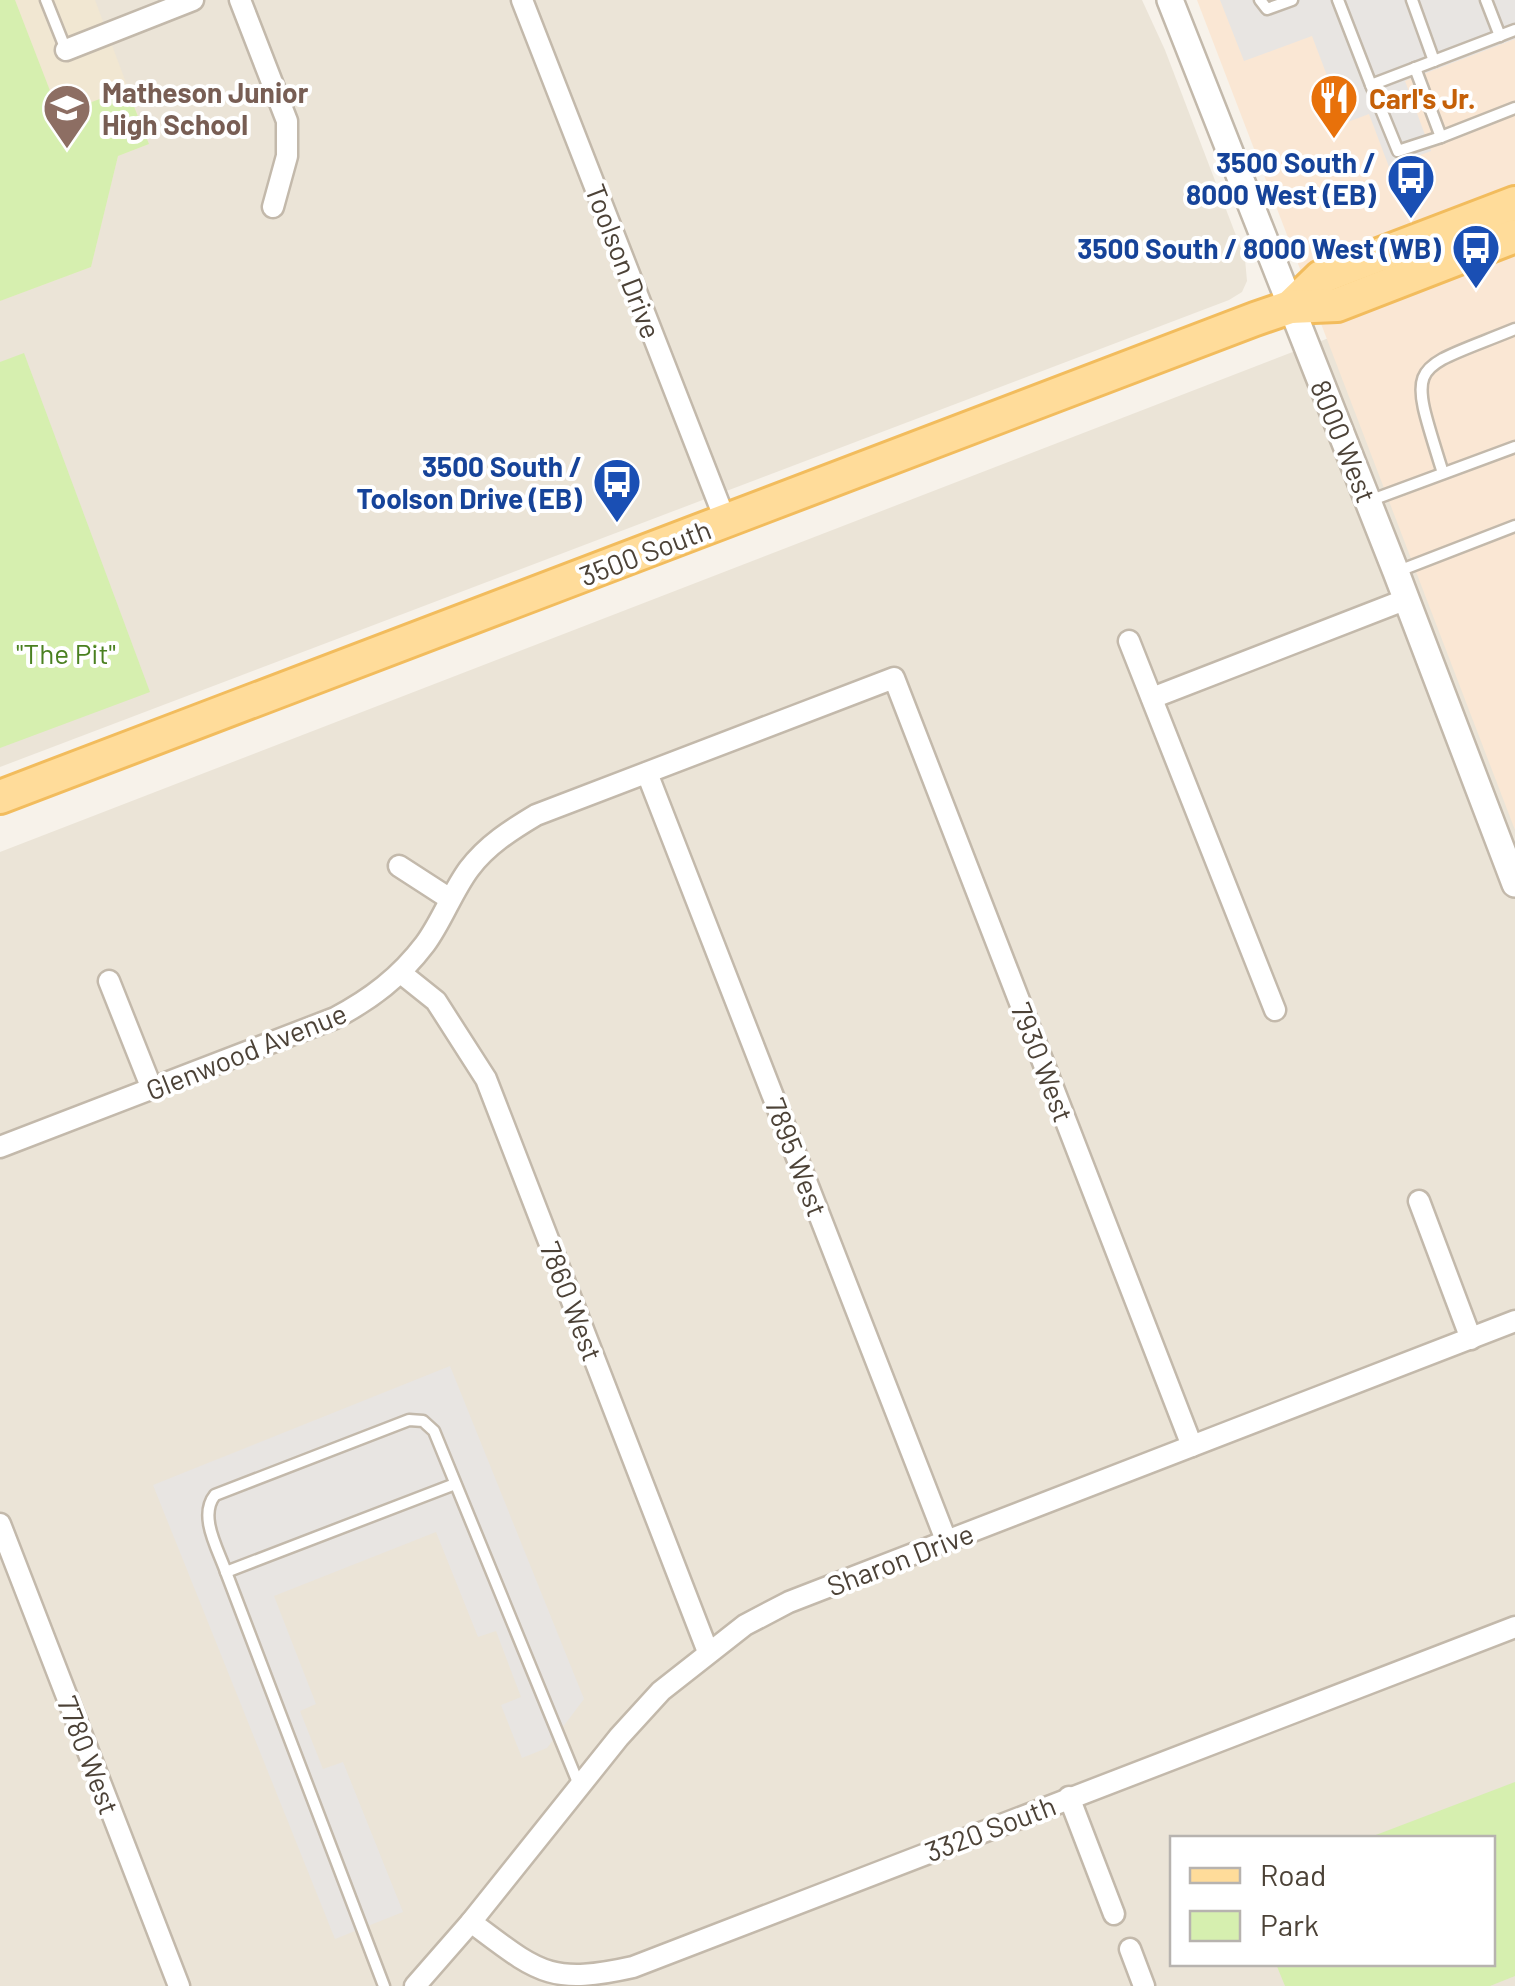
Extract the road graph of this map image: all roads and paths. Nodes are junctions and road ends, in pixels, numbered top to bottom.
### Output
1 (46, 0) edge
2 (193, 0) edge
3 (240, 0) edge
4 (522, 0) edge
5 (1170, 0) edge
6 (1260, 0) edge
7 (1292, 0) edge
8 (1338, 0) edge
9 (1412, 0) edge
10 (1486, 0) edge
11 (1515, 30) edge
12 (1500, 36) junction
13 (66, 50) joint
14 (1434, 61) junction
15 (1415, 68) junction
16 (1371, 85) junction
17 (1515, 108) edge
18 (1440, 136) junction
19 (1515, 203) edge
20 (273, 207) dead end
21 (1515, 236) edge
22 (1290, 307) junction
23 (1515, 329) edge
24 (1515, 447) edge
25 (1443, 473) junction
26 (1368, 501) junction
27 (726, 522) junction
28 (1515, 526) edge
29 (1396, 572) junction
30 (1406, 599) junction
31 (1129, 642) dead end
32 (894, 678) joint
33 (1152, 698) junction
34 (647, 773) junction
35 (0, 798) edge
36 (1506, 832) edge
37 (399, 866) dead end
38 (1515, 884) edge
39 (450, 899) junction
40 (401, 973) junction
41 (109, 982) dead end
42 (1274, 1010) dead end
43 (152, 1089) junction
44 (0, 1147) edge
45 (1419, 1201) dead end
46 (1515, 1321) edge
47 (1471, 1339) junction
48 (1192, 1446) junction
49 (454, 1484) junction
50 (0, 1524) edge
51 (946, 1540) junction
52 (226, 1572) junction
53 (1515, 1627) edge
54 (708, 1652) junction
55 (579, 1786) junction
56 (1068, 1798) junction
57 (1114, 1914) dead end
58 (471, 1922) junction
59 (1130, 1949) dead end
60 (179, 1986) edge
61 (384, 1986) edge
62 (414, 1986) edge
63 (1144, 1986) edge

1 - 13 lane
2 - 13 street
3 - 20 street
4 - 27 street, Toolson Drive
5 - 22 street, 8000 West
6 - 7 lane
8 - 16 lane
9 - 14 lane
10 - 12 lane
11 - 12 lane
12 - 14 lane
14 - 15 lane
15 - 16 lane
15 - 18 lane
16 - 18 lane
17 - 18 lane
19 - 22 main road, 3500 South
21 - 22 main road, 3500 South
22 - 26 street, 8000 West
22 - 27 main road, 3500 South
23 - 25 lane
24 - 25 lane
25 - 26 lane
26 - 29 street, 8000 West
27 - 35 main road, 3500 South
28 - 29 lane
29 - 30 street, 8000 West
30 - 33 street
30 - 36 street, 8000 West
31 - 33 street
32 - 34 street, Glenwood Avenue
32 - 48 street, 7930 West
33 - 42 street
34 - 39 street, Glenwood Avenue
34 - 51 street, 7895 West
36 - 38 street, 8000 West
37 - 39 street
39 - 40 street, Glenwood Avenue
40 - 43 street, Glenwood Avenue
40 - 54 street, 7860 West
41 - 43 street
43 - 44 street, Glenwood Avenue
45 - 47 street
46 - 47 street, Sharon Drive
47 - 48 street, Sharon Drive
48 - 51 street, Sharon Drive
49 - 52 lane
49 - 52 lane
49 - 55 lane
50 - 60 street, 7780 West
51 - 54 street, Sharon Drive
52 - 61 lane
53 - 56 street, 3320 South
54 - 55 street, Sharon Drive
55 - 58 street, Sharon Drive
56 - 57 street
56 - 58 street, 3320 South
58 - 62 street, Sharon Drive
59 - 63 street

